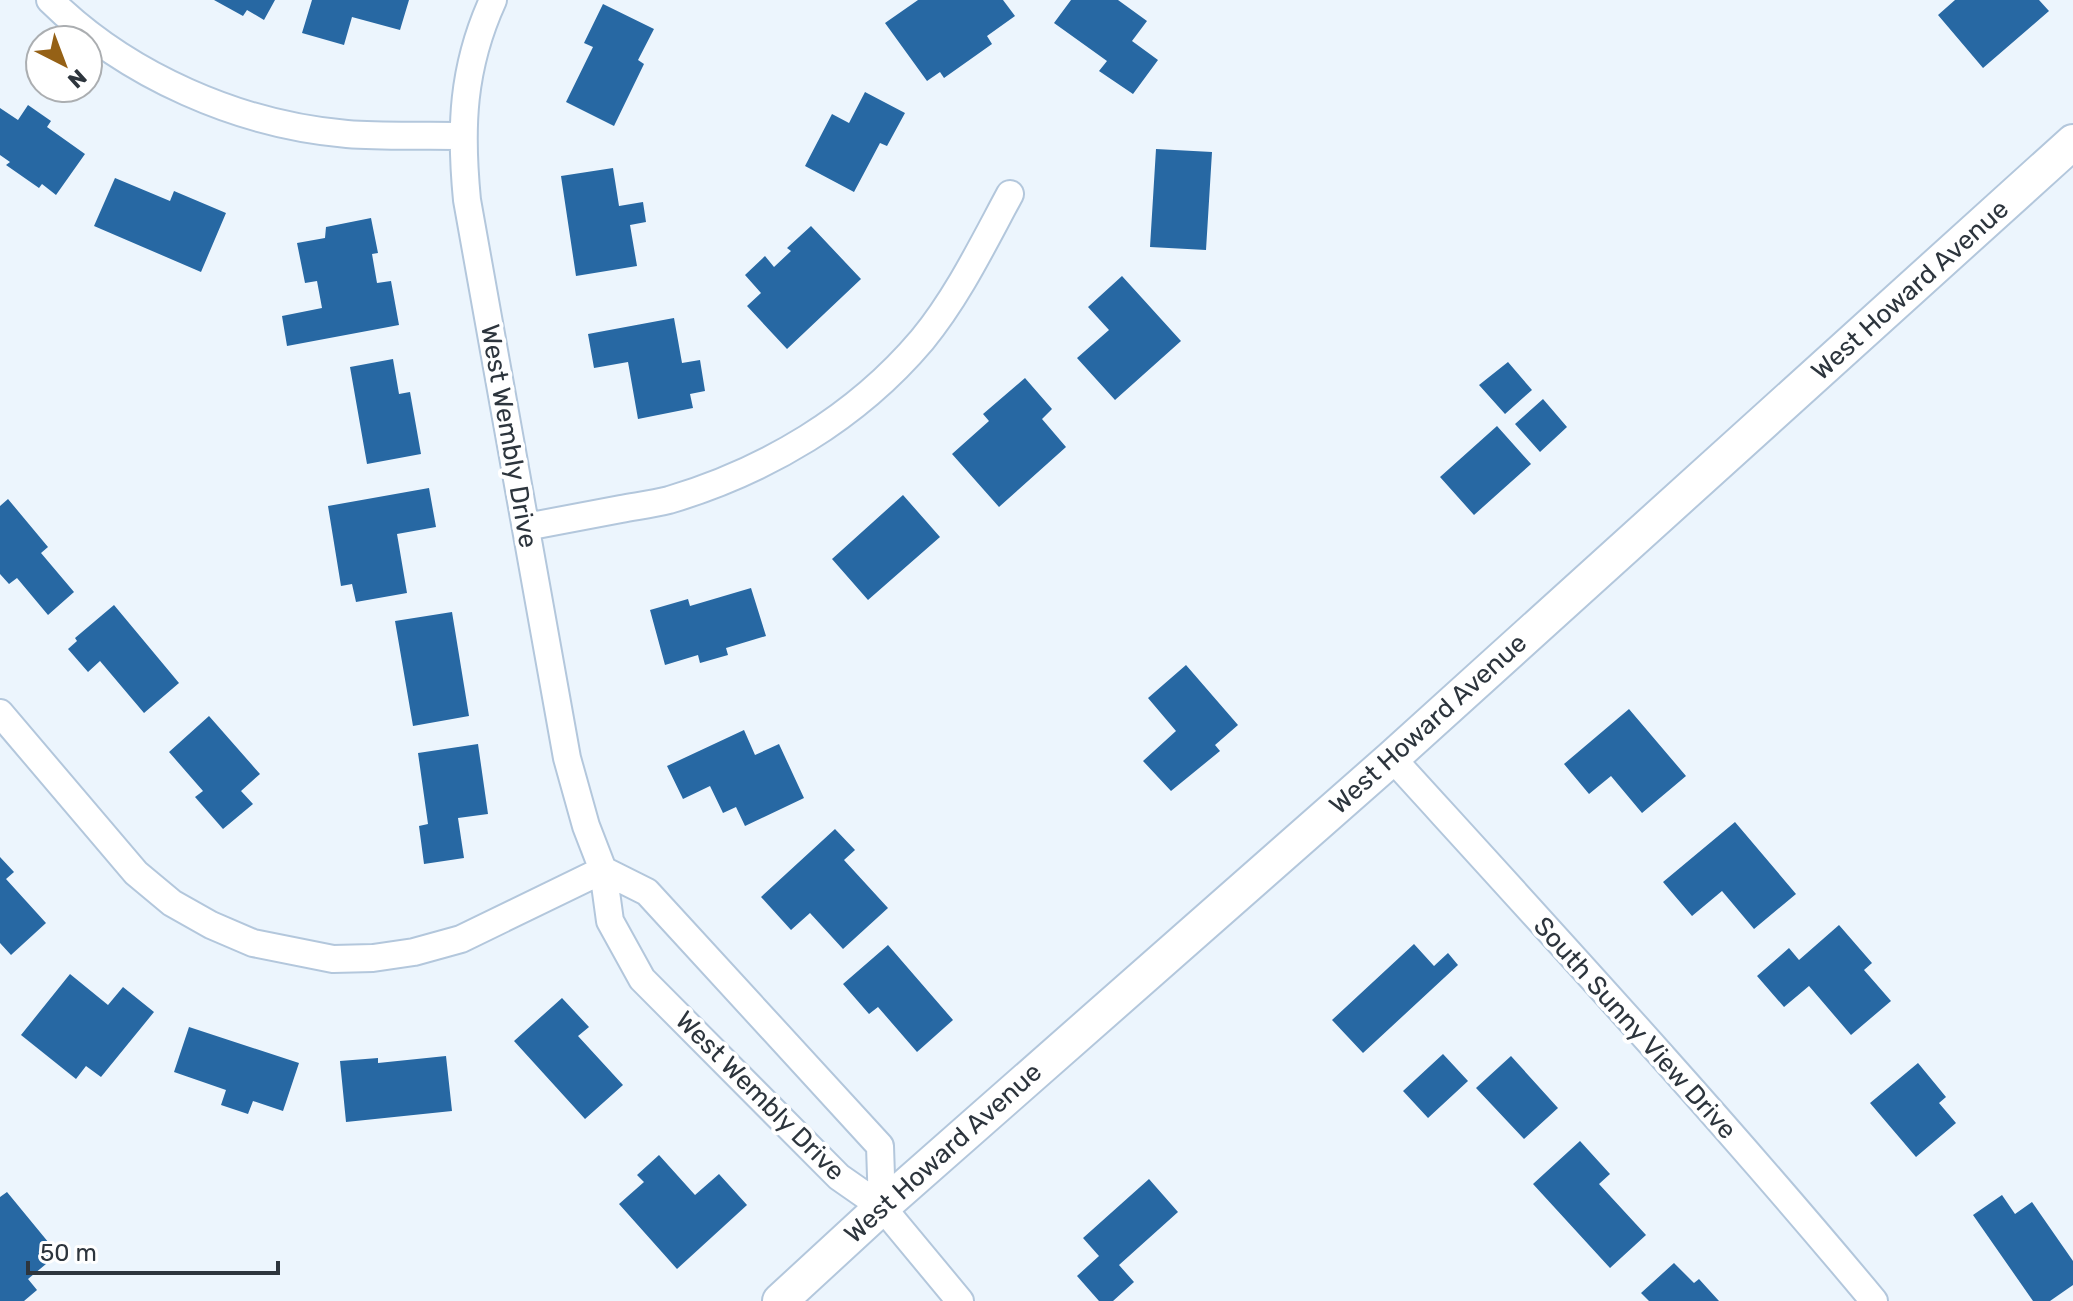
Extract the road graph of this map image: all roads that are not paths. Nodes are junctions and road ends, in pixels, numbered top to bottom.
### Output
1 (50, 0) edge
2 (493, 0) edge
3 (463, 136) junction
4 (2073, 142) edge
5 (1010, 194) dead end
6 (526, 527) junction
7 (0, 713) edge
8 (1392, 758) junction
9 (603, 870) junction
10 (882, 1207) junction
11 (780, 1301) edge
12 (960, 1301) edge
13 (1874, 1301) edge

1 - 3 street
2 - 3 street, West Wembly Drive
3 - 6 street, West Wembly Drive
4 - 8 street, West Howard Avenue
5 - 6 street
6 - 9 street, West Wembly Drive
7 - 9 street
8 - 10 street, West Howard Avenue
8 - 13 street, South Sunny View Drive
9 - 10 street, West Wembly Drive
9 - 10 street, West Wembly Drive
10 - 11 street, West Howard Avenue
10 - 12 street

